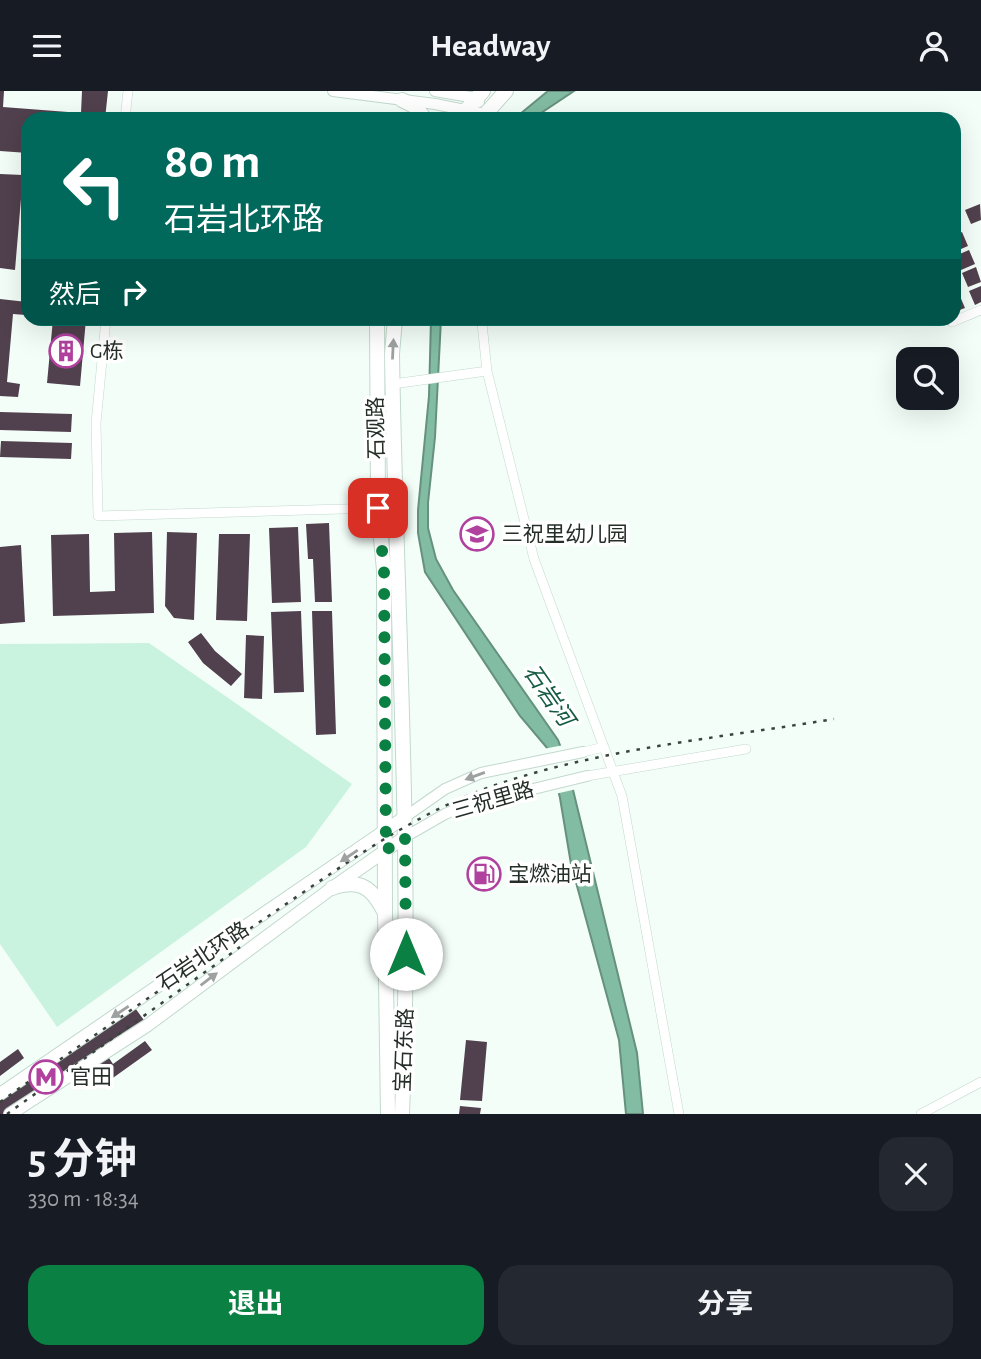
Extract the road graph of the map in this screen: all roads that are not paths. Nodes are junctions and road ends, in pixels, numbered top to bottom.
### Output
1 (128, 91) edge
2 (333, 91) edge
3 (435, 91) edge
4 (506, 91) edge
5 (477, 93) edge
6 (402, 100) junction
7 (126, 112) edge
8 (420, 112) edge
9 (453, 112) edge
10 (463, 112) edge
11 (482, 112) edge
12 (487, 112) edge
13 (981, 310) edge
14 (961, 319) edge
15 (105, 326) edge
16 (377, 326) edge
17 (395, 326) edge
18 (482, 326) edge
19 (487, 371) junction
20 (393, 384) junction
21 (378, 508) junction
22 (604, 747) junction
23 (746, 749) dead end
24 (578, 753) joint
25 (614, 772) junction
26 (583, 777) joint
27 (405, 817) junction
28 (385, 831) junction
29 (405, 837) junction
30 (386, 850) junction
31 (332, 888) junction
32 (385, 913) junction
33 (981, 1082) edge
34 (0, 1094) edge
35 (10, 1114) edge
36 (388, 1114) edge
37 (402, 1114) edge
38 (679, 1114) edge
39 (921, 1114) edge

1 - 7 street
2 - 6 street
3 - 5 street
4 - 12 main road
5 - 10 main road
5 - 11 street
6 - 8 main road
6 - 9 street
13 - 14 street
15 - 21 street
16 - 21 main road, 石观路
20 -> 17 main road, 石观路
18 - 19 street
19 - 20 street
19 - 22 street
20 - 27 main road, 石观路
21 - 28 main road, 石观路
22 - 24 street
22 - 25 street
23 - 25 street
24 -> 27 street, 三祝里路
25 - 26 street
25 - 38 street
26 - 29 street, 三祝里路
27 - 28 main road, 石岩北环路
27 - 29 main road, 宝石东路
28 - 30 main road, 宝石东路
28 -> 34 main road, 石岩北环路
29 - 30 main road, 石岩北环路
29 - 37 main road, 宝石东路
30 - 31 main road, 石岩北环路
30 - 32 main road, 宝石东路
31 - 32 main road
35 -> 31 main road, 石岩北环路
32 - 36 main road, 宝石东路
33 - 39 street

